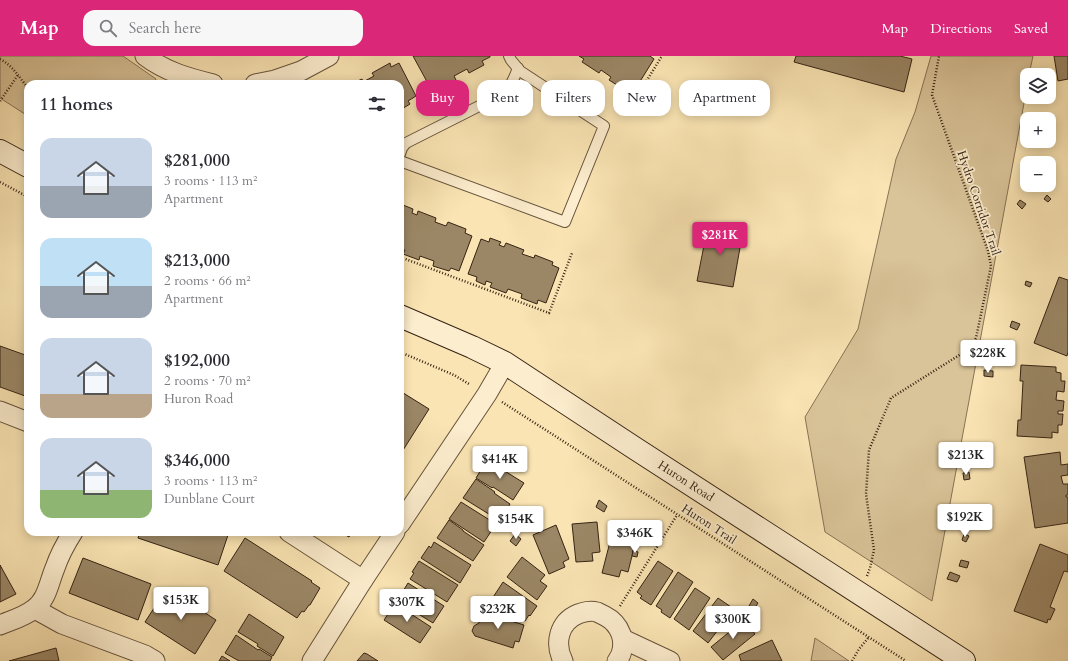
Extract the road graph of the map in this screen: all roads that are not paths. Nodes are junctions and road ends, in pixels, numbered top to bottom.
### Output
1 (145, 56) edge
2 (329, 56) edge
3 (508, 56) edge
4 (518, 68) junction
5 (296, 79) edge
6 (197, 80) edge
7 (275, 80) edge
8 (404, 146) edge
9 (0, 151) edge
10 (404, 162) edge
11 (24, 164) edge
12 (404, 318) edge
13 (505, 363) junction
14 (0, 411) edge
15 (24, 420) edge
16 (404, 518) edge
17 (70, 536) edge
18 (294, 536) edge
19 (392, 536) edge
20 (363, 580) junction
21 (35, 609) junction
22 (0, 624) edge
23 (623, 639) junction
24 (155, 661) edge
25 (312, 661) edge
26 (563, 661) edge
27 (618, 661) edge
28 (670, 661) edge
29 (964, 661) edge

1 - 6 street
2 - 5 street
3 - 4 lane
4 - 8 lane
4 - 10 lane
5 - 7 street
9 - 11 main road
12 - 13 main road, Huron Road
13 - 16 street
13 - 29 main road, Huron Road
14 - 15 street
17 - 21 street
18 - 20 street
19 - 20 street
20 - 25 street
21 - 22 street
21 - 24 street
23 - 26 street
23 - 27 street
23 - 28 street

